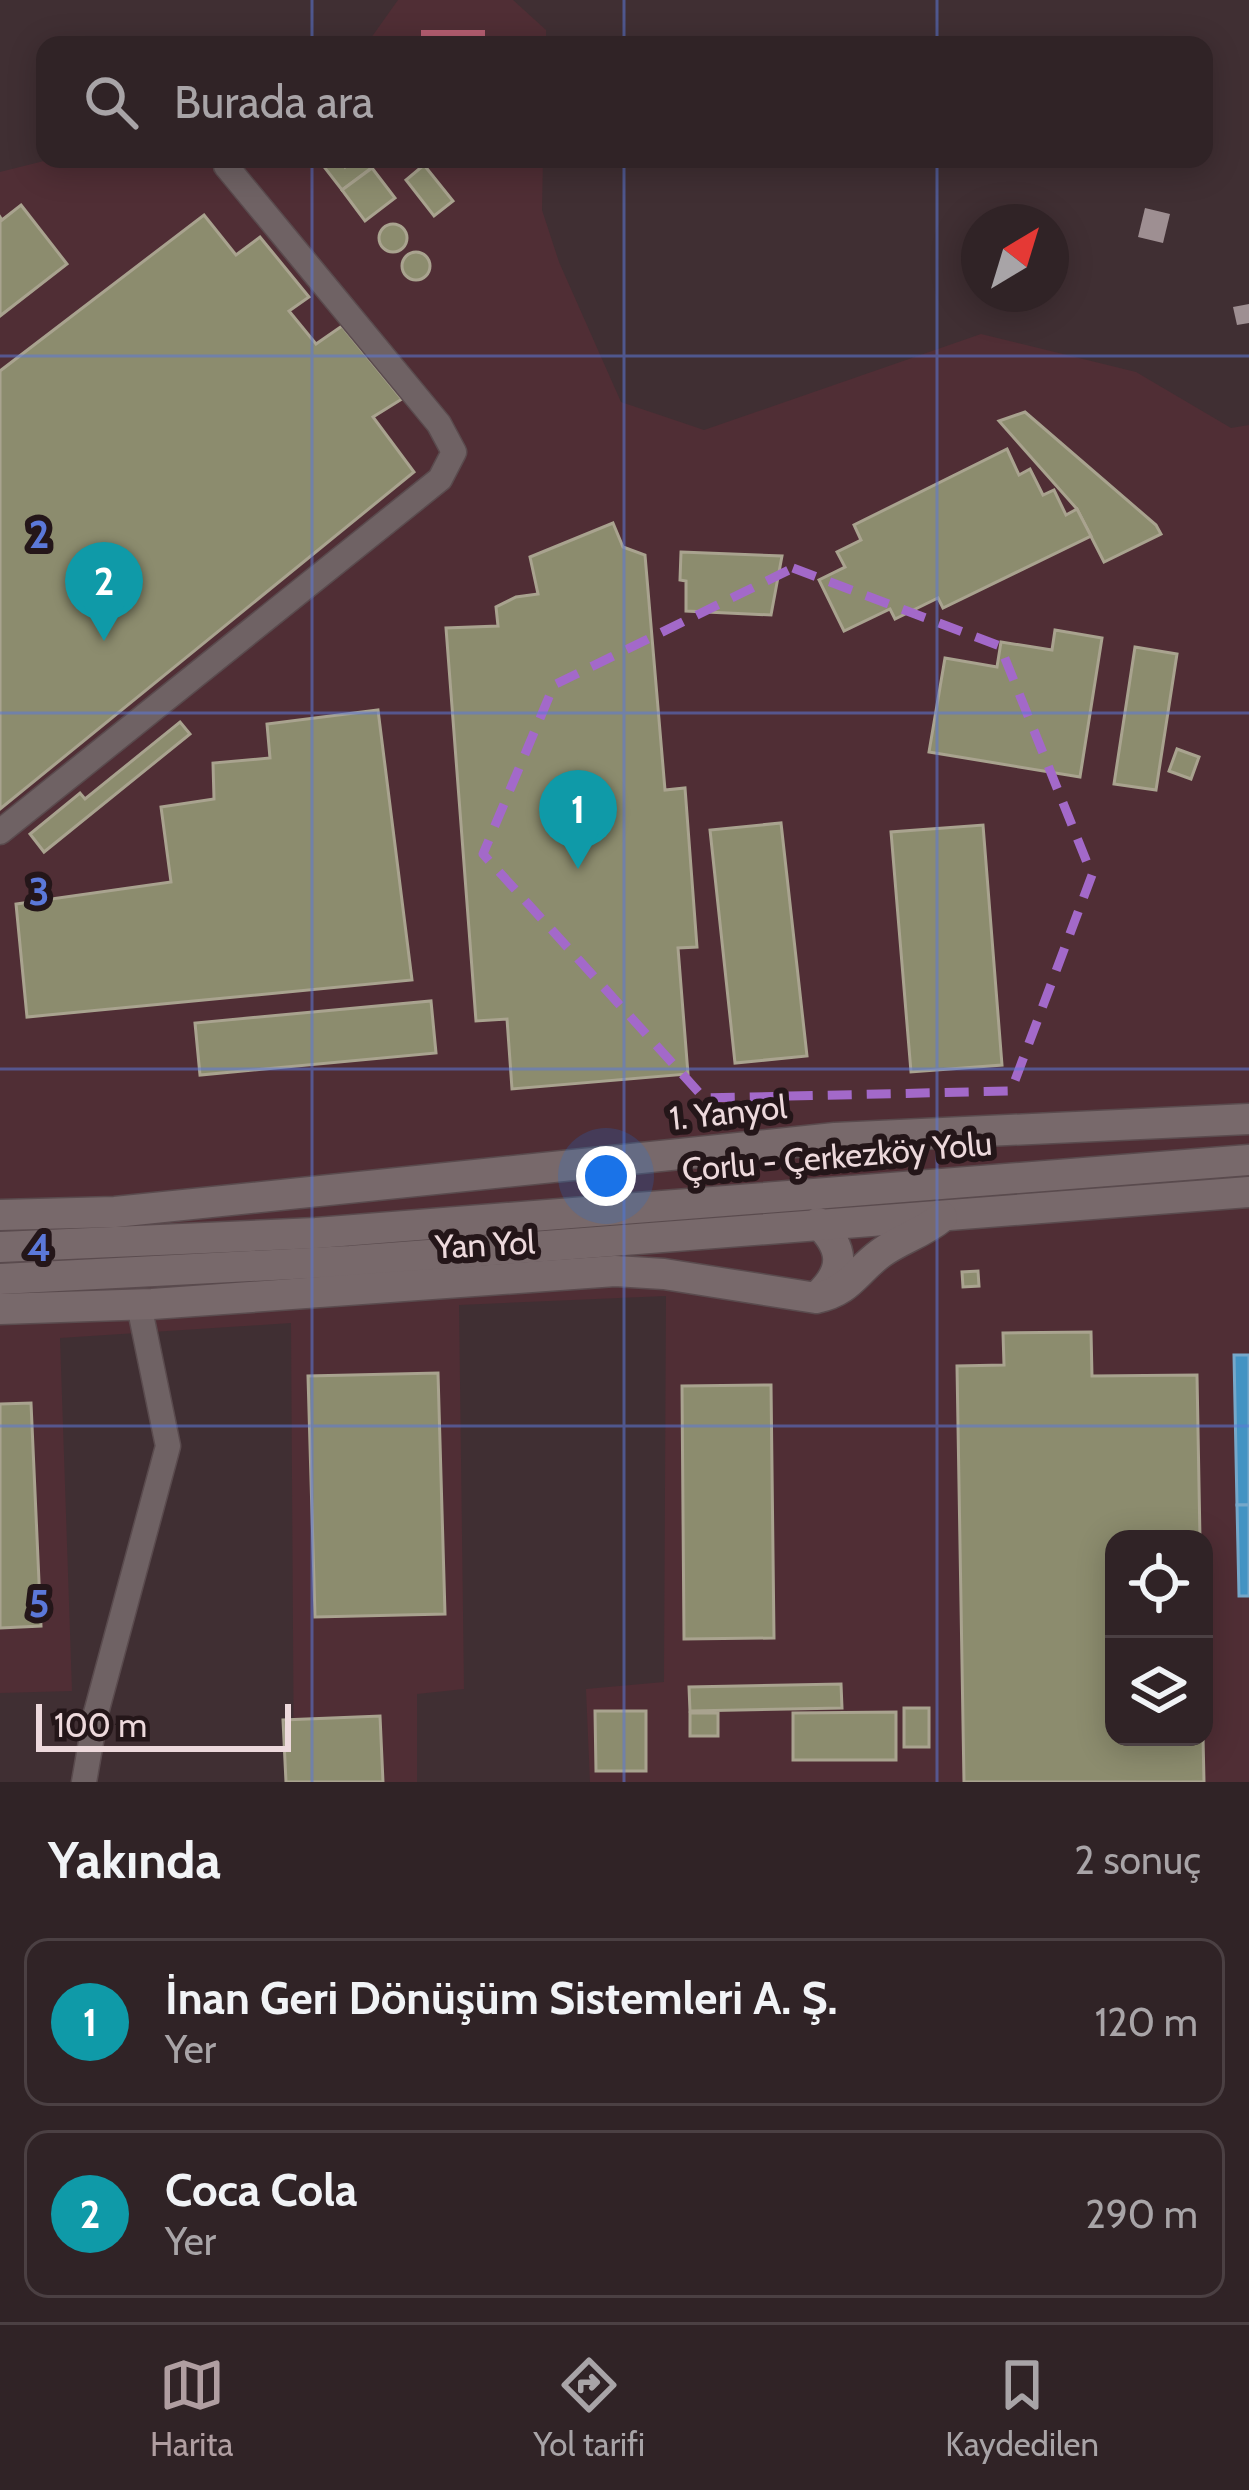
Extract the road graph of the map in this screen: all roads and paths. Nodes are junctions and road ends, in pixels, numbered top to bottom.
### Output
1 (228, 168) edge
2 (0, 832) edge
3 (1249, 1120) edge
4 (1249, 1160) edge
5 (1249, 1192) edge
6 (1130, 1201) junction
7 (1249, 1210) edge
8 (0, 1215) edge
9 (946, 1215) junction
10 (818, 1223) junction
11 (0, 1247) edge
12 (0, 1279) edge
13 (816, 1298) junction
14 (139, 1305) junction
15 (0, 1309) edge
16 (84, 1782) edge

1 - 2 street
3 - 8 main road, 1. Yanyol
4 - 11 main road, Çorlu - Çerkezköy Yolu
5 - 6 main road, Çorlu - Çerkezköy Yolu
6 - 7 main road
6 - 9 main road, Çorlu - Çerkezköy Yolu
9 - 10 main road, Çorlu - Çerkezköy Yolu
9 - 13 main road
10 - 12 main road, Çorlu - Çerkezköy Yolu
10 - 13 main road
13 - 14 main road, Yan Yol
14 - 15 main road, Yan Yol
14 - 16 street

